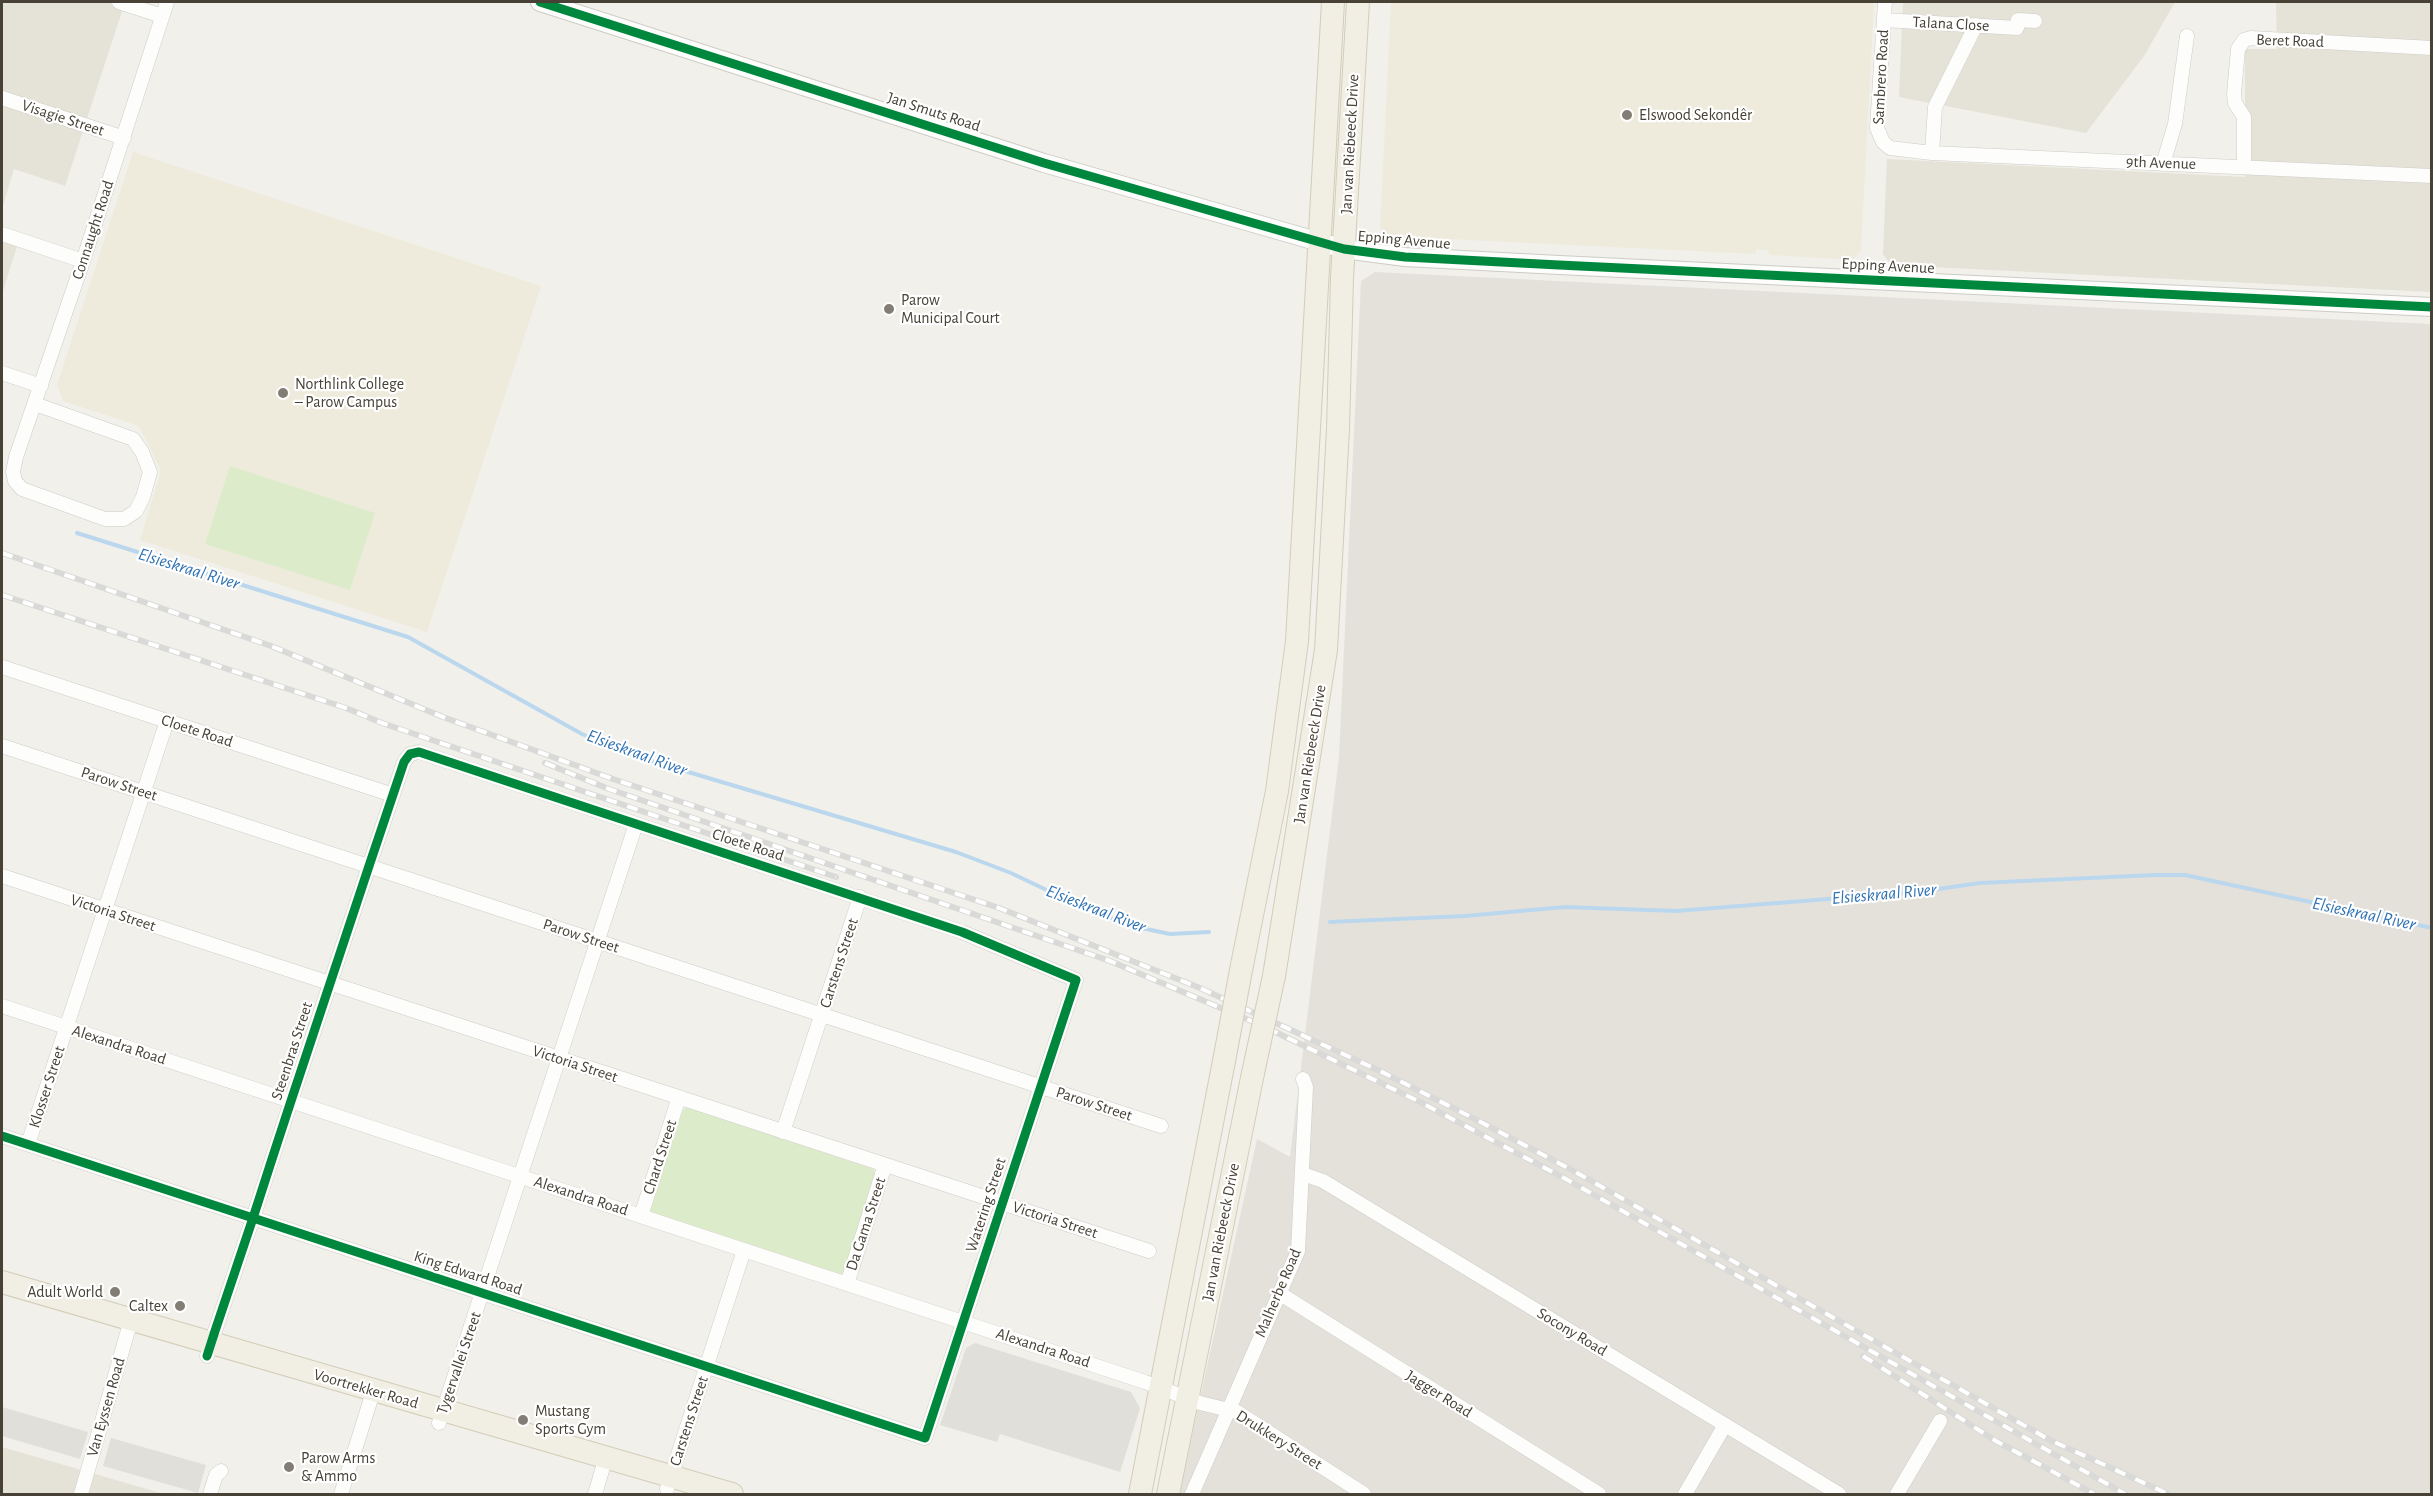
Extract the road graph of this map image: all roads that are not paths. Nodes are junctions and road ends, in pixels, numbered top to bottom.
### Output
1 (119, 2) edge
2 (167, 2) edge
3 (540, 2) edge
4 (1333, 2) edge
5 (1358, 2) edge
6 (1885, 2) edge
7 (162, 16) junction
8 (1884, 20) junction
9 (2035, 21) dead end
10 (1976, 25) junction
11 (2187, 36) dead end
12 (2432, 48) edge
13 (2, 98) edge
14 (124, 138) junction
15 (1890, 148) joint
16 (1932, 153) junction
17 (2163, 164) junction
18 (2244, 167) junction
19 (2432, 176) edge
20 (2, 234) edge
21 (1321, 243) junction
22 (1344, 249) junction
23 (83, 261) junction
24 (2432, 307) edge
25 (2, 373) edge
26 (41, 386) junction
27 (35, 404) junction
28 (2, 667) edge
29 (167, 721) junction
30 (2, 746) edge
31 (407, 756) joint
32 (145, 793) junction
33 (393, 795) junction
34 (636, 824) junction
35 (369, 866) junction
36 (2, 876) edge
37 (860, 897) junction
38 (106, 910) junction
39 (597, 941) junction
40 (1076, 980) joint
41 (330, 984) junction
42 (2, 1006) edge
43 (822, 1015) junction
44 (67, 1028) junction
45 (558, 1058) junction
46 (1303, 1079) dead end
47 (1041, 1087) junction
48 (679, 1097) junction
49 (291, 1101) junction
50 (1161, 1126) dead end
51 (783, 1132) junction
52 (2, 1136) edge
53 (28, 1144) junction
54 (885, 1165) junction
55 (1303, 1174) junction
56 (520, 1176) junction
57 (1003, 1203) junction
58 (641, 1216) junction
59 (253, 1218) junction
60 (744, 1250) junction
61 (1149, 1251) dead end
62 (2, 1282) edge
63 (847, 1284) junction
64 (483, 1293) junction
65 (1279, 1293) junction
66 (2, 1295) edge
67 (963, 1322) junction
68 (129, 1326) junction
69 (209, 1350) junction
70 (707, 1367) junction
71 (1160, 1388) junction
72 (372, 1395) junction
73 (1188, 1398) junction
74 (1228, 1410) junction
75 (441, 1417) junction
76 (1940, 1421) dead end
77 (1725, 1425) junction
78 (925, 1438) joint
79 (604, 1463) junction
80 (221, 1471) dead end
81 (674, 1487) edge
82 (81, 1494) edge
83 (210, 1494) edge
84 (341, 1494) edge
85 (595, 1494) edge
86 (727, 1494) edge
87 (1140, 1494) edge
88 (1168, 1494) edge
89 (1192, 1494) edge
90 (1364, 1494) edge
91 (1599, 1494) edge
92 (1685, 1494) edge
93 (1839, 1494) edge
94 (1897, 1494) edge

1 - 7 street
2 - 7 street, Connaught Road
3 - 21 street, Jan Smuts Road
4 - 21 main road, Jan van Riebeeck Drive
5 - 22 main road, Jan van Riebeeck Drive
6 - 8 street, Sambrero Road
7 - 14 street, Connaught Road
8 - 10 street, Talana Close
8 - 15 street, Sambrero Road
9 - 10 street, Talana Close
10 - 16 street
11 - 17 street
12 - 18 street, Beret Road
13 - 14 street, Visagie Street
14 - 23 street, Connaught Road
15 - 16 street, 9th Avenue
16 - 17 street, 9th Avenue
17 - 18 street, 9th Avenue
18 - 19 street, 9th Avenue
20 - 23 street
21 - 22 street, Jan Smuts Road
21 - 71 main road, Jan van Riebeeck Drive, bridge
22 - 24 street, Epping Avenue
22 - 73 main road, Jan van Riebeeck Drive, bridge
23 - 26 street, Connaught Road
25 - 26 street
26 - 27 street, Connaught Road
27 - 27 street, Connaught Road
28 - 29 street, Cloete Road
29 - 32 street, Klosser Street
29 - 33 street, Cloete Road
30 - 32 street, Parow Street
31 - 33 street, Steenbras Street
31 - 34 street, Cloete Road
32 - 35 street, Parow Street
32 - 38 street, Klosser Street
33 - 35 street, Steenbras Street
34 - 37 street, Cloete Road
34 - 39 street, Tygervallei Street
35 - 39 street, Parow Street
35 - 41 street, Steenbras Street
36 - 38 street, Victoria Street
37 - 40 street, Cloete Road
37 - 43 street, Carstens Street
38 - 41 street, Victoria Street
38 - 44 street, Klosser Street
39 - 43 street, Parow Street
39 - 45 street, Tygervallei Street
40 - 47 street, Watering Street
41 - 45 street, Victoria Street
41 - 49 street, Steenbras Street
42 - 44 street, Alexandra Road
43 - 47 street, Parow Street
43 - 51 street, Carstens Street
44 - 49 street, Alexandra Road
44 - 53 street, Klosser Street
45 - 48 street, Victoria Street
45 - 56 street, Tygervallei Street
46 - 55 street, Malherbe Road
47 - 50 street, Parow Street
47 - 57 street, Watering Street
48 - 51 street, Victoria Street
48 - 58 street, Chard Street
49 - 56 street, Alexandra Road
49 - 59 street, Steenbras Street
51 - 54 street, Victoria Street
52 - 53 street, King Edward Road
53 - 59 street, King Edward Road
54 - 57 street, Victoria Street
54 - 63 street, Da Gama Street
55 - 65 street, Malherbe Road
55 - 77 street, Socony Road
56 - 58 street, Alexandra Road
56 - 64 street, Tygervallei Street
57 - 61 street, Victoria Street
57 - 67 street, Watering Street
58 - 60 street, Alexandra Road
59 - 64 street, King Edward Road
59 - 69 street, Steenbras Street
60 - 63 street, Alexandra Road
60 - 70 street, Carstens Street
62 - 68 main road, Voortrekker Road
63 - 67 street, Alexandra Road
64 - 70 street, King Edward Road
64 - 75 street, Tygervallei Street
65 - 74 street, Malherbe Road
65 - 91 street, Jagger Road
66 - 68 main road, Voortrekker Road
67 - 71 street, Alexandra Road
67 - 78 street, Watering Street
68 - 69 main road, Voortrekker Road
68 - 82 street, Van Eyssen Road
69 - 72 main road, Voortrekker Road
70 - 78 street, King Edward Road
70 - 81 street, Carstens Street
71 - 73 street, Alexandra Road
71 - 87 main road, Jan van Riebeeck Drive
72 - 75 main road, Voortrekker Road
72 - 84 street
73 - 74 street, Drukkery Street
73 - 88 main road, Jan van Riebeeck Drive
74 - 89 street, Malherbe Road
74 - 90 street, Drukkery Street
75 - 79 main road, Voortrekker Road
76 - 94 street
77 - 92 street
77 - 93 street, Socony Road
79 - 81 main road, Voortrekker Road
79 - 85 street
80 - 83 street
81 - 86 main road, Voortrekker Road

